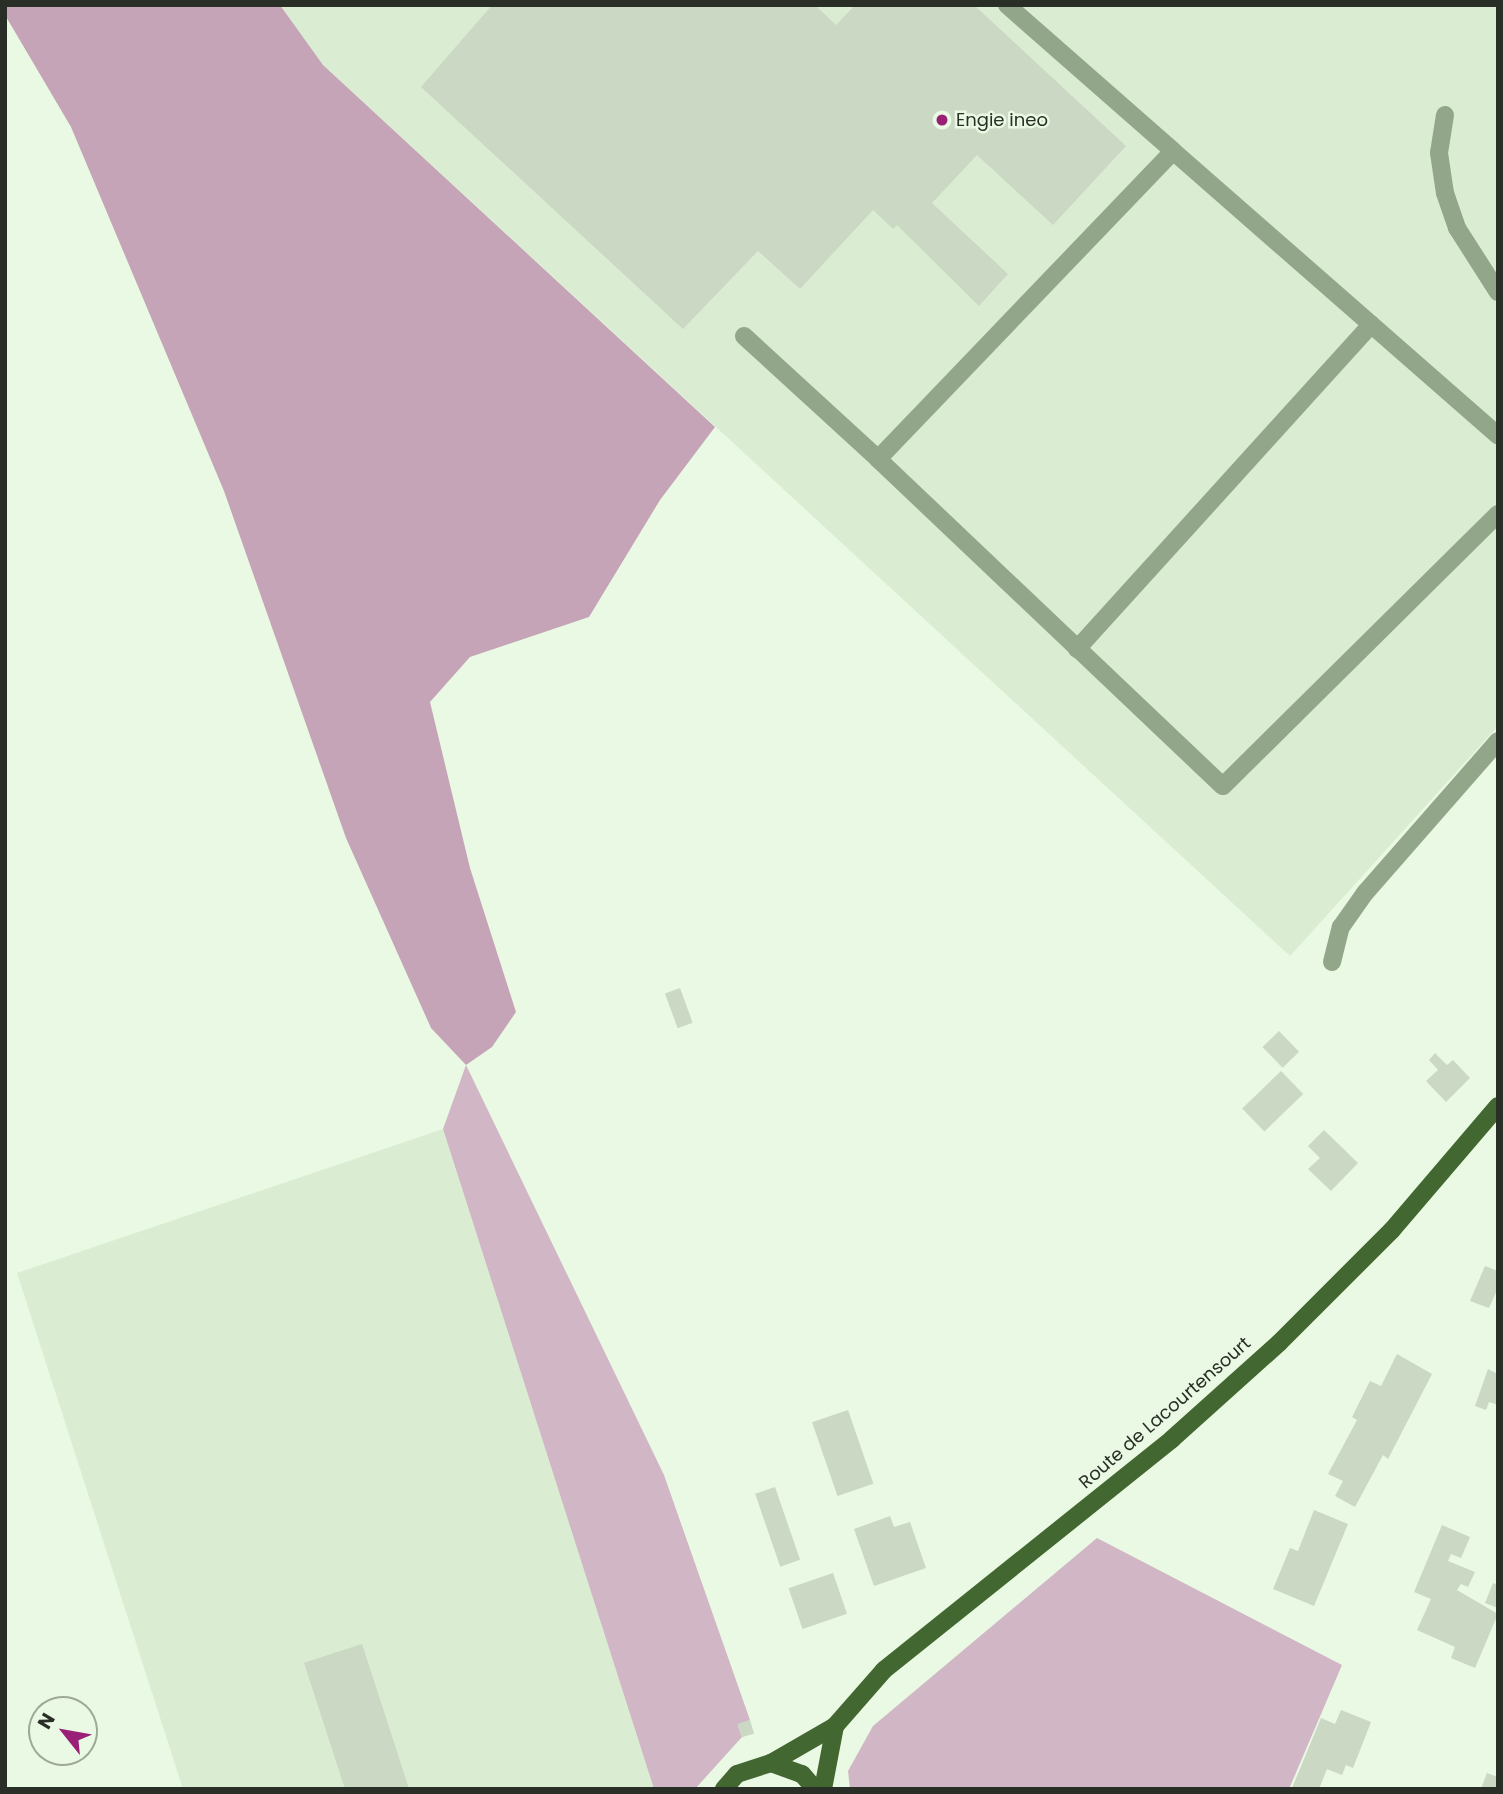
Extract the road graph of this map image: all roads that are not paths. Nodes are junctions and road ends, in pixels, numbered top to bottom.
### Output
1 (1007, 5) edge
2 (1445, 115) dead end
3 (1174, 151) junction
4 (1498, 292) edge
5 (1371, 325) junction
6 (744, 337) dead end
7 (1498, 436) edge
8 (878, 459) junction
9 (1498, 514) edge
10 (1077, 649) junction
11 (1498, 741) edge
12 (1332, 962) dead end
13 (1498, 1106) edge
14 (835, 1726) junction
15 (771, 1763) junction
16 (724, 1789) edge
17 (815, 1789) edge
18 (823, 1789) edge

1 - 3 lane
2 - 4 lane
3 - 5 lane
3 - 8 lane
5 - 7 lane
5 - 10 lane
6 - 8 lane
8 - 10 lane
9 - 10 lane
11 - 12 lane
13 - 14 main road, Route de Lacourtensourt
14 - 15 main road, Route de Lacourtensourt
14 - 18 main road
15 - 16 main road, Route de Lacourtensourt
15 - 17 main road

